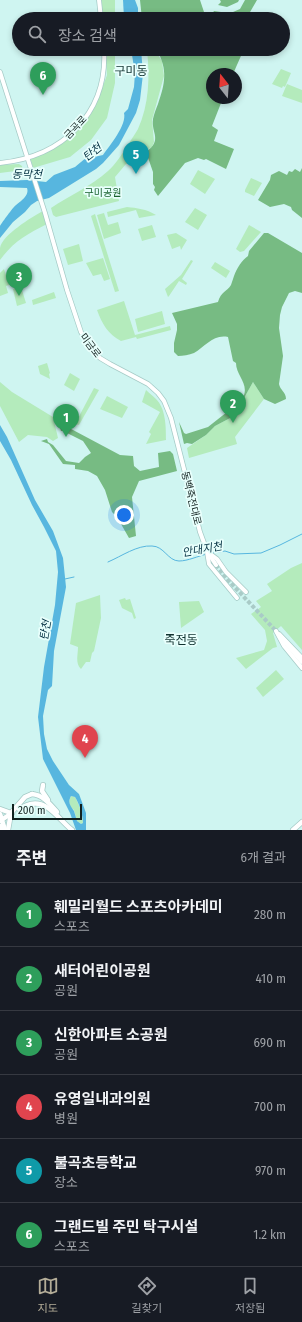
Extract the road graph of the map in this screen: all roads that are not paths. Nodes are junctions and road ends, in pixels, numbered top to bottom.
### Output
1 (99, 0) edge
2 (100, 12) edge
3 (104, 56) edge
4 (0, 72) edge
5 (27, 158) junction
6 (0, 163) edge
7 (178, 445) joint
8 (207, 551) junction
9 (213, 560) junction
10 (216, 565) tunnel mouth
11 (246, 592) dead end
12 (237, 598) dead end
13 (276, 631) junction
14 (302, 658) edge
15 (302, 662) edge
16 (302, 668) edge
17 (43, 785) dead end
18 (50, 803) junction
19 (0, 809) edge
20 (11, 813) junction
21 (0, 814) edge
22 (57, 814) junction
23 (1, 821) edge
24 (302, 822) edge
25 (0, 826) edge
26 (302, 826) edge
27 (1, 830) edge
28 (6, 830) edge
29 (72, 830) edge
30 (75, 830) edge
31 (293, 830) edge
32 (297, 830) edge

1 - 2 main road
3 - 5 main road, 금곡로
4 - 5 main road
5 - 6 main road, 금곡로
5 - 7 main road, 미금로
7 - 8 main road, 동백죽전대로
8 - 9 main road
8 - 9 main road, 동백죽전대로
9 - 10 main road
9 - 11 main road
9 - 12 main road
13 - 14 main road
13 - 15 main road
13 - 16 main road
17 - 18 main road
18 - 20 main road
18 - 22 main road
19 - 20 main road
20 - 22 main road
20 - 23 main road
20 - 28 main road
21 - 23 main road
22 - 29 main road
22 - 30 main road
23 - 28 main road
24 - 31 main road
25 - 27 main road
26 - 32 main road

